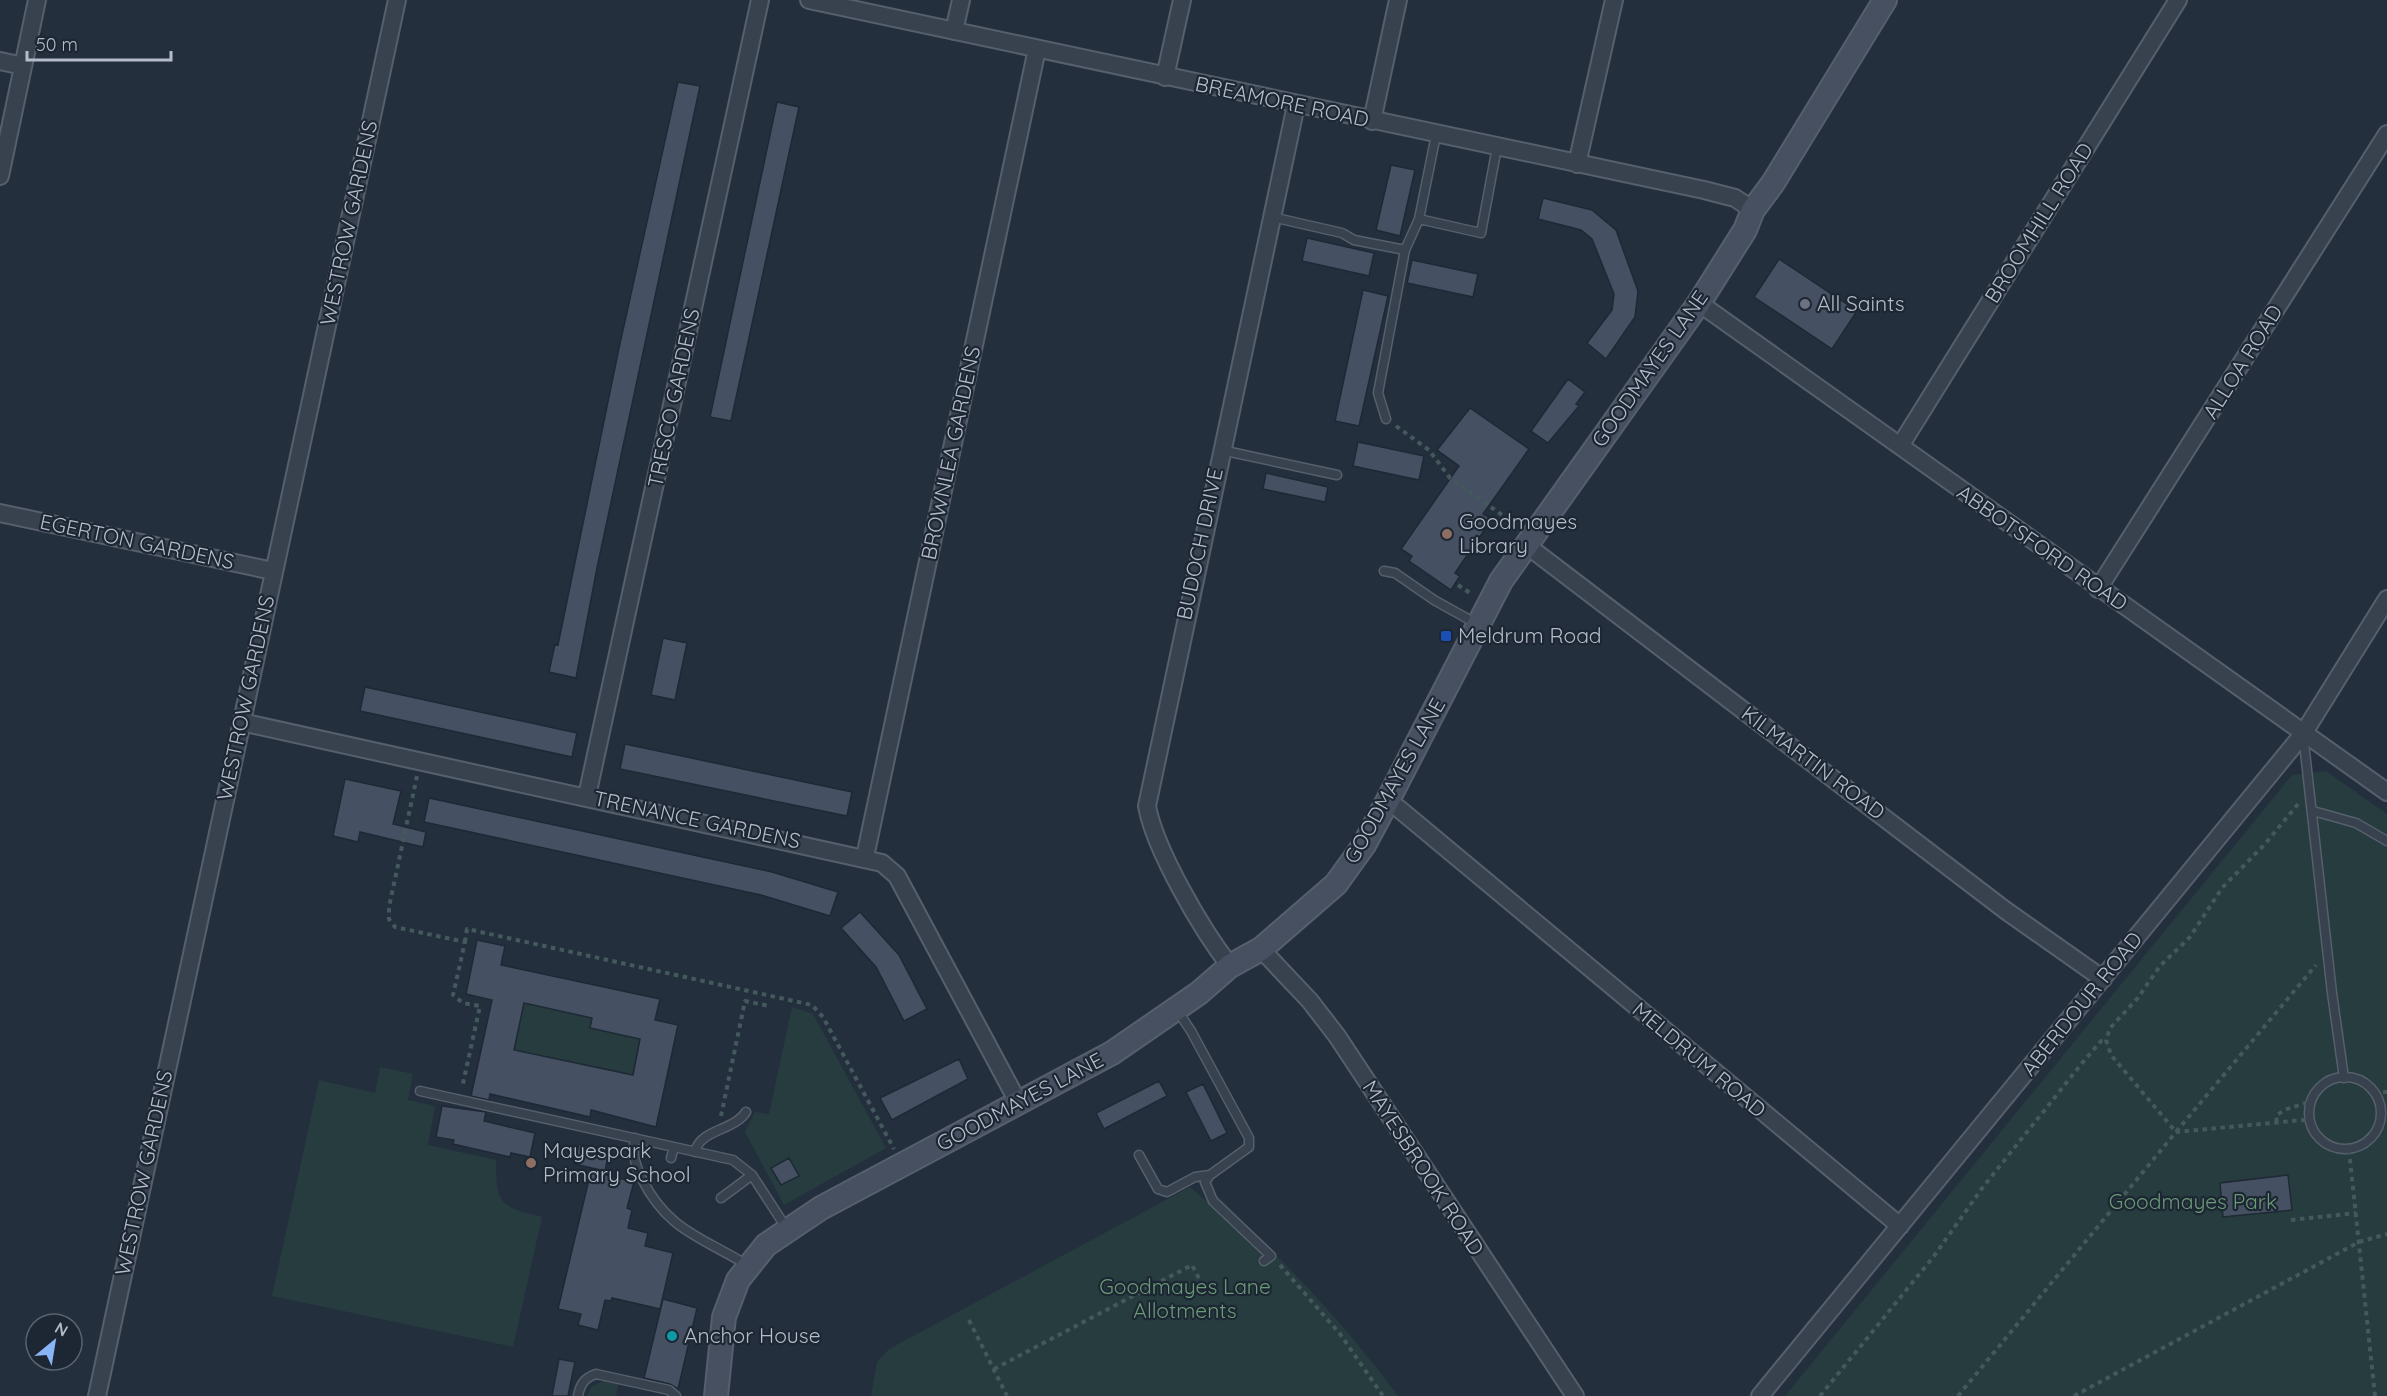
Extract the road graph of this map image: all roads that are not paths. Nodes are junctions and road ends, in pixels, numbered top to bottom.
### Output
1 (37, 0) edge
2 (397, 0) edge
3 (760, 0) edge
4 (808, 0) edge
5 (961, 0) edge
6 (1182, 0) edge
7 (1398, 0) edge
8 (1614, 0) edge
9 (1885, 0) edge
10 (2178, 0) edge
11 (954, 31) junction
12 (1037, 49) junction
13 (0, 61) edge
14 (23, 66) junction
15 (1166, 77) junction
16 (1296, 105) junction
17 (1372, 121) junction
18 (2387, 134) edge
19 (1436, 135) junction
20 (1497, 147) junction
21 (1577, 164) junction
22 (0, 176) edge
23 (1753, 210) junction
24 (1271, 217) junction
25 (1419, 219) junction
26 (1405, 250) junction
27 (1699, 303) junction
28 (1386, 419) road end
29 (1900, 446) junction
30 (1220, 450) junction
31 (1337, 475) dead end
32 (0, 513) edge
33 (1528, 540) junction
34 (273, 571) junction
35 (1384, 571) dead end
36 (2098, 589) junction
37 (2387, 599) edge
38 (1477, 624) junction
39 (241, 722) junction
40 (2303, 734) junction
41 (2387, 792) edge
42 (587, 796) junction
43 (1387, 802) junction
44 (2313, 811) junction
45 (2387, 842) edge
46 (865, 857) junction
47 (1261, 949) junction
48 (1230, 966) junction
49 (2103, 978) junction
50 (1177, 1009) junction
51 (2344, 1077) junction
52 (420, 1091) dead end
53 (1018, 1102) junction
54 (746, 1112) dead end
55 (2384, 1114) edge
56 (635, 1138) junction
57 (674, 1147) junction
58 (695, 1152) junction
59 (1139, 1155) dead end
60 (671, 1158) dead end
61 (752, 1175) junction
62 (1210, 1175) junction
63 (720, 1198) dead end
64 (1900, 1226) junction
65 (788, 1229) junction
66 (1268, 1259) road end
67 (747, 1265) junction
68 (97, 1396) edge
69 (578, 1396) edge
70 (676, 1396) edge
71 (716, 1396) edge
72 (1575, 1396) edge
73 (1760, 1396) edge

1 - 14 street
2 - 34 street, WESTROW GARDENS
3 - 42 street, TRESCO GARDENS
4 - 11 street, BREAMORE ROAD
5 - 11 street
6 - 15 street
7 - 17 street
8 - 21 street
9 - 23 main road, GOODMAYES LANE
10 - 29 street, BROOMHILL ROAD
11 - 12 street, BREAMORE ROAD
12 - 15 street, BREAMORE ROAD
12 - 46 street, BROWNLEA GARDENS
13 - 14 street
14 - 22 street
15 - 16 street, BREAMORE ROAD
16 - 17 street, BREAMORE ROAD
16 - 24 street, BUDOCH DRIVE
17 - 19 street, BREAMORE ROAD
18 - 36 street, ALLOA ROAD
19 - 20 street, BREAMORE ROAD
19 - 25 lane
20 - 21 street, BREAMORE ROAD
20 - 25 lane
21 - 23 street, BREAMORE ROAD
23 - 27 main road, GOODMAYES LANE
24 - 26 lane
24 - 30 street, BUDOCH DRIVE
25 - 26 lane
26 - 28 lane
27 - 29 street, ABBOTSFORD ROAD
27 - 33 main road, GOODMAYES LANE
29 - 36 street, ABBOTSFORD ROAD
30 - 31 lane
30 - 48 street, BUDOCH DRIVE
32 - 34 street, EGERTON GARDENS
33 - 38 main road, GOODMAYES LANE
33 - 49 street, KILMARTIN ROAD
34 - 39 street, WESTROW GARDENS
35 - 38 lane
36 - 40 street, ABBOTSFORD ROAD
37 - 40 street, ABERDOUR ROAD
38 - 43 main road, GOODMAYES LANE
39 - 42 street, TRENANCE GARDENS
39 - 68 street, WESTROW GARDENS
40 - 41 street, ABBOTSFORD ROAD
40 - 44 lane
40 - 49 street, ABERDOUR ROAD
42 - 46 street, TRENANCE GARDENS
43 - 47 main road, GOODMAYES LANE
43 - 64 street, MELDRUM ROAD
44 - 45 lane
44 - 51 lane
46 - 53 street, TRENANCE GARDENS
47 - 48 main road, GOODMAYES LANE
47 - 72 street, MAYESBROOK ROAD
48 - 50 main road, GOODMAYES LANE
49 - 64 street, ABERDOUR ROAD
50 - 53 main road, GOODMAYES LANE
50 - 62 lane
51 - 55 lane
51 - 55 lane
52 - 56 lane
53 - 65 main road, GOODMAYES LANE
54 - 58 lane
56 - 57 lane
56 - 67 lane
57 - 58 lane
57 - 60 lane
58 - 61 lane
59 - 62 lane
61 - 63 lane
61 - 65 lane
62 - 66 lane
64 - 73 street, ABERDOUR ROAD
65 - 67 main road, GOODMAYES LANE
67 - 71 main road, GOODMAYES LANE
69 - 70 lane

